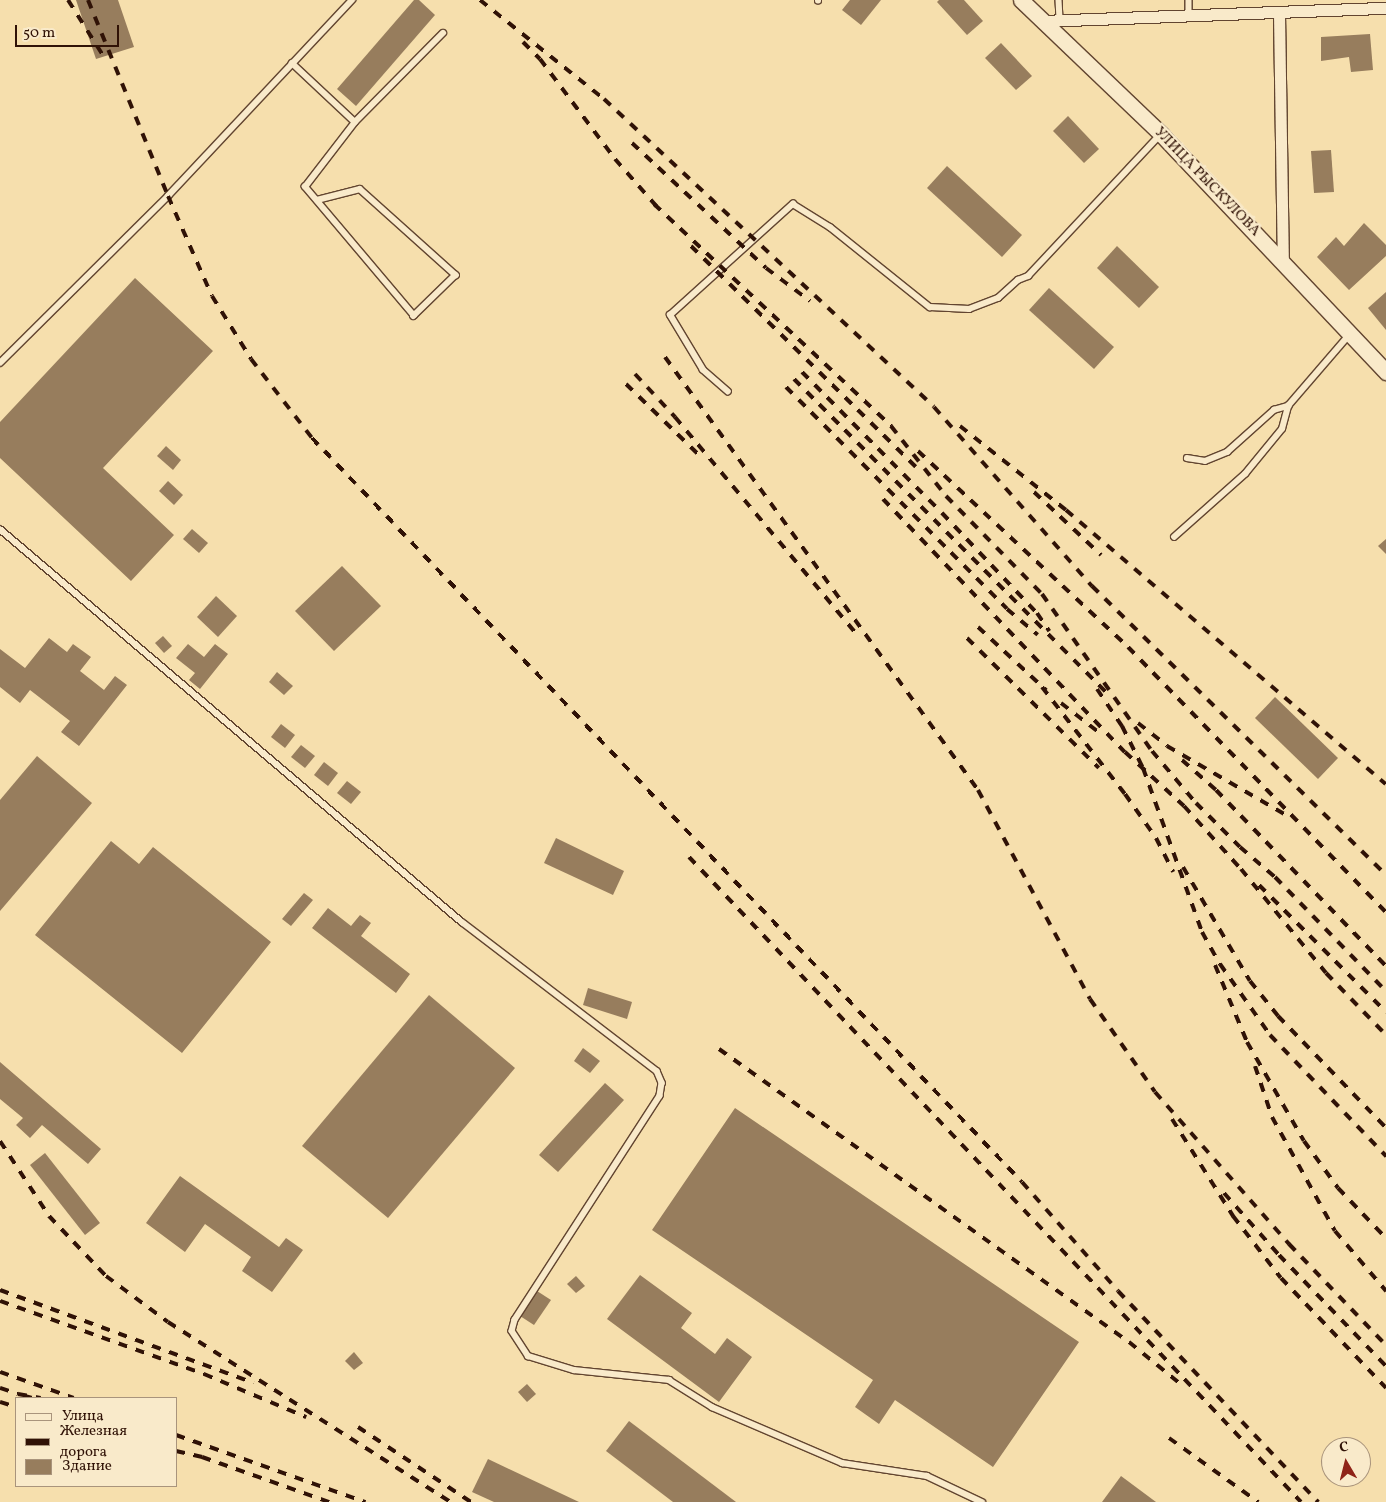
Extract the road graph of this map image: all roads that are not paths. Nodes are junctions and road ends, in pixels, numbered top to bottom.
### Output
1 (352, 0) edge
2 (1021, 0) edge
3 (1059, 0) edge
4 (1189, 0) edge
5 (1372, 4) edge
6 (1386, 8) edge
7 (1189, 14) junction
8 (1279, 14) junction
9 (1042, 21) junction
10 (1060, 21) junction
11 (443, 33) dead end
12 (292, 63) junction
13 (355, 122) junction
14 (1161, 134) junction
15 (317, 200) junction
16 (1283, 262) junction
17 (1350, 334) junction
18 (0, 363) edge
19 (1386, 372) edge
20 (728, 392) dead end
21 (1288, 406) junction
22 (1187, 458) dead end
23 (0, 529) edge
24 (1174, 537) dead end
25 (982, 1502) edge

1 - 12 lane
2 - 9 street, УЛИЦА РЫСКУЛОВА
3 - 10 lane
4 - 7 lane
5 - 6 street
5 - 8 street
7 - 8 street
7 - 10 street
8 - 16 street
9 - 10 street
9 - 14 street, УЛИЦА РЫСКУЛОВА
11 - 13 lane
12 - 13 lane
12 - 18 lane
13 - 15 lane
14 - 16 street, УЛИЦА РЫСКУЛОВА
14 - 20 lane
15 - 15 lane
16 - 17 street, УЛИЦА РЫСКУЛОВА
17 - 19 street, УЛИЦА РЫСКУЛОВА
17 - 21 lane
21 - 22 lane
21 - 24 lane
23 - 25 lane

